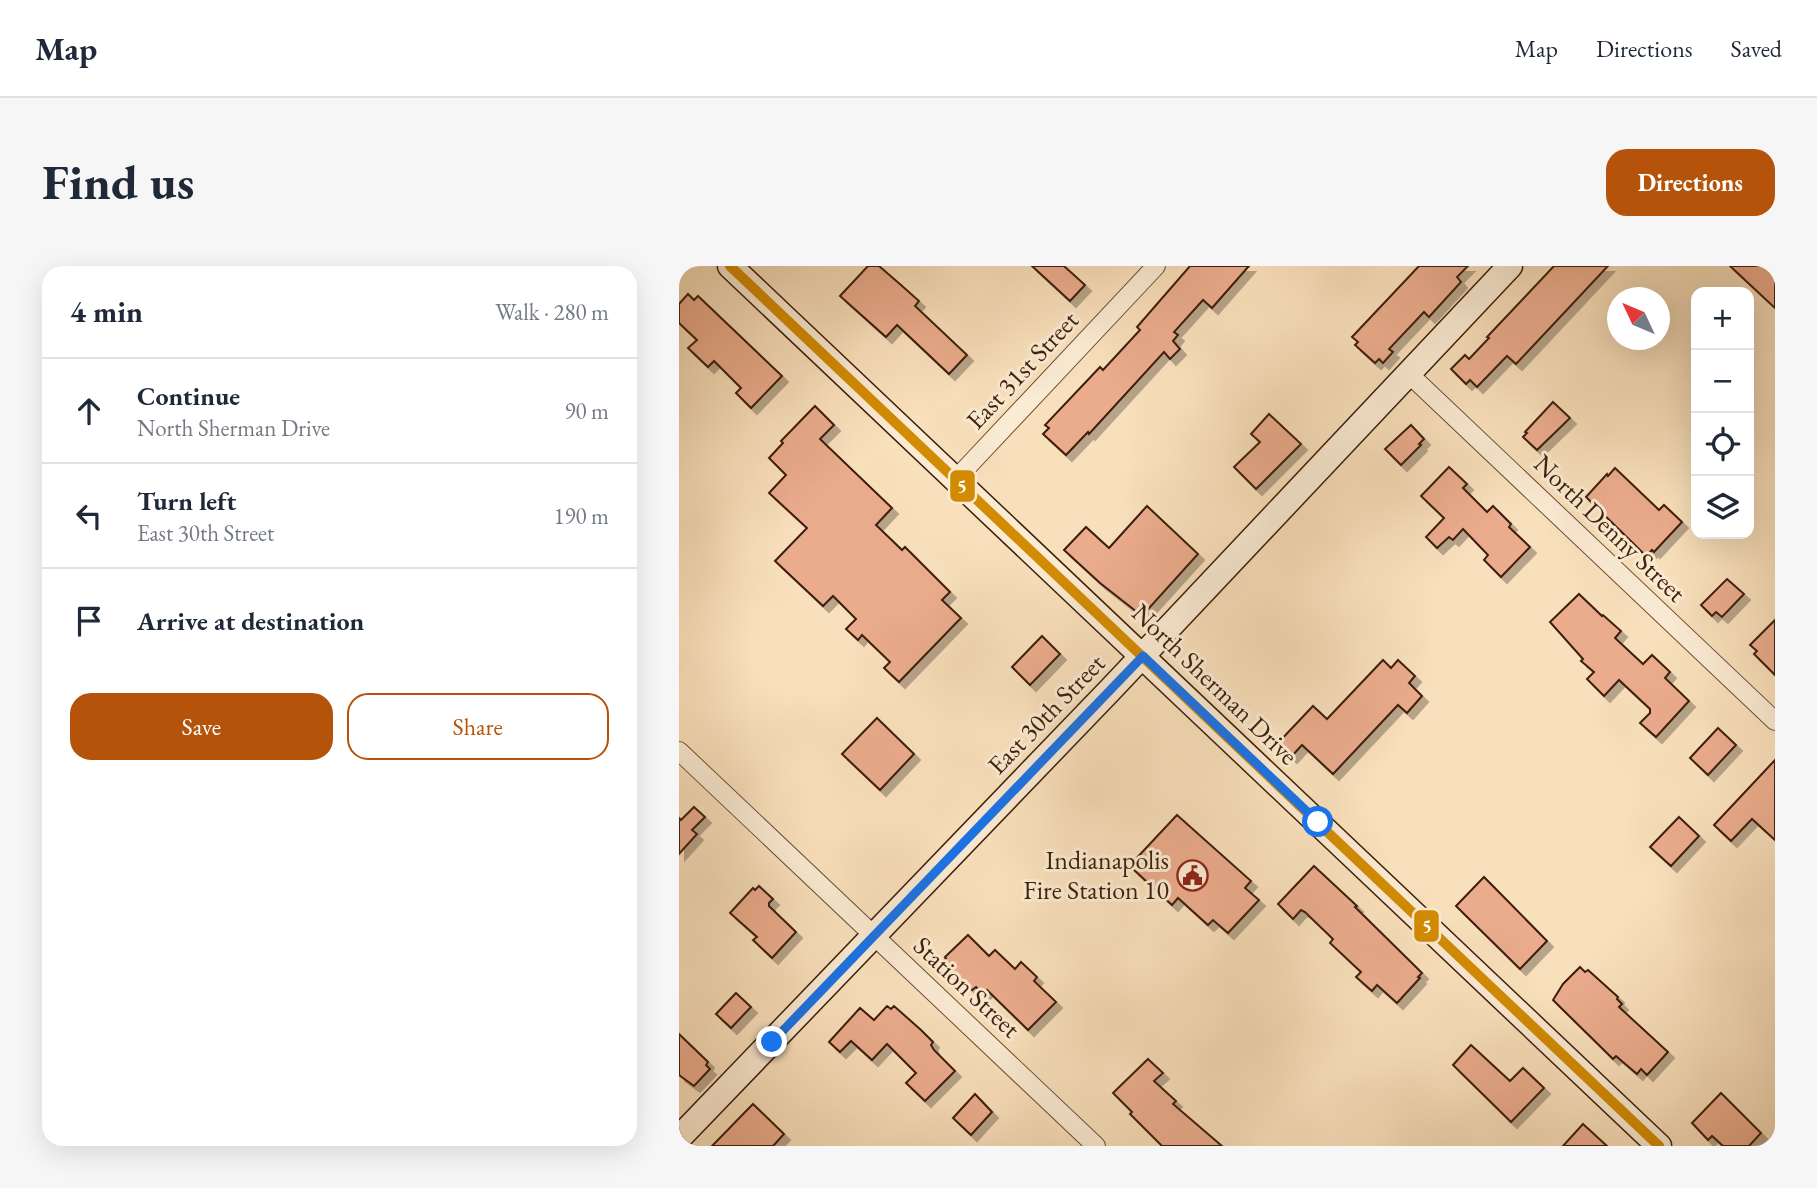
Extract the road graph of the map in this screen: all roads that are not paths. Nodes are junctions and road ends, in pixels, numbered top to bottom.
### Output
1 (730, 266) edge
2 (1156, 266) edge
3 (1510, 266) edge
4 (1409, 374) junction
5 (956, 479) junction
6 (1143, 656) junction
7 (1775, 721) edge
8 (679, 751) edge
9 (875, 936) junction
10 (679, 1138) edge
11 (1096, 1146) edge
12 (1659, 1146) edge

1 - 5 main road, North Sherman Drive
2 - 5 street, East 31st Street
3 - 4 main road, East 30th Street
4 - 6 main road, East 30th Street
4 - 7 street, North Denny Street
5 - 6 main road, North Sherman Drive
6 - 9 main road, East 30th Street
6 - 12 main road, North Sherman Drive
8 - 9 street, Station Street
9 - 10 main road, East 30th Street
9 - 11 street, Station Street

